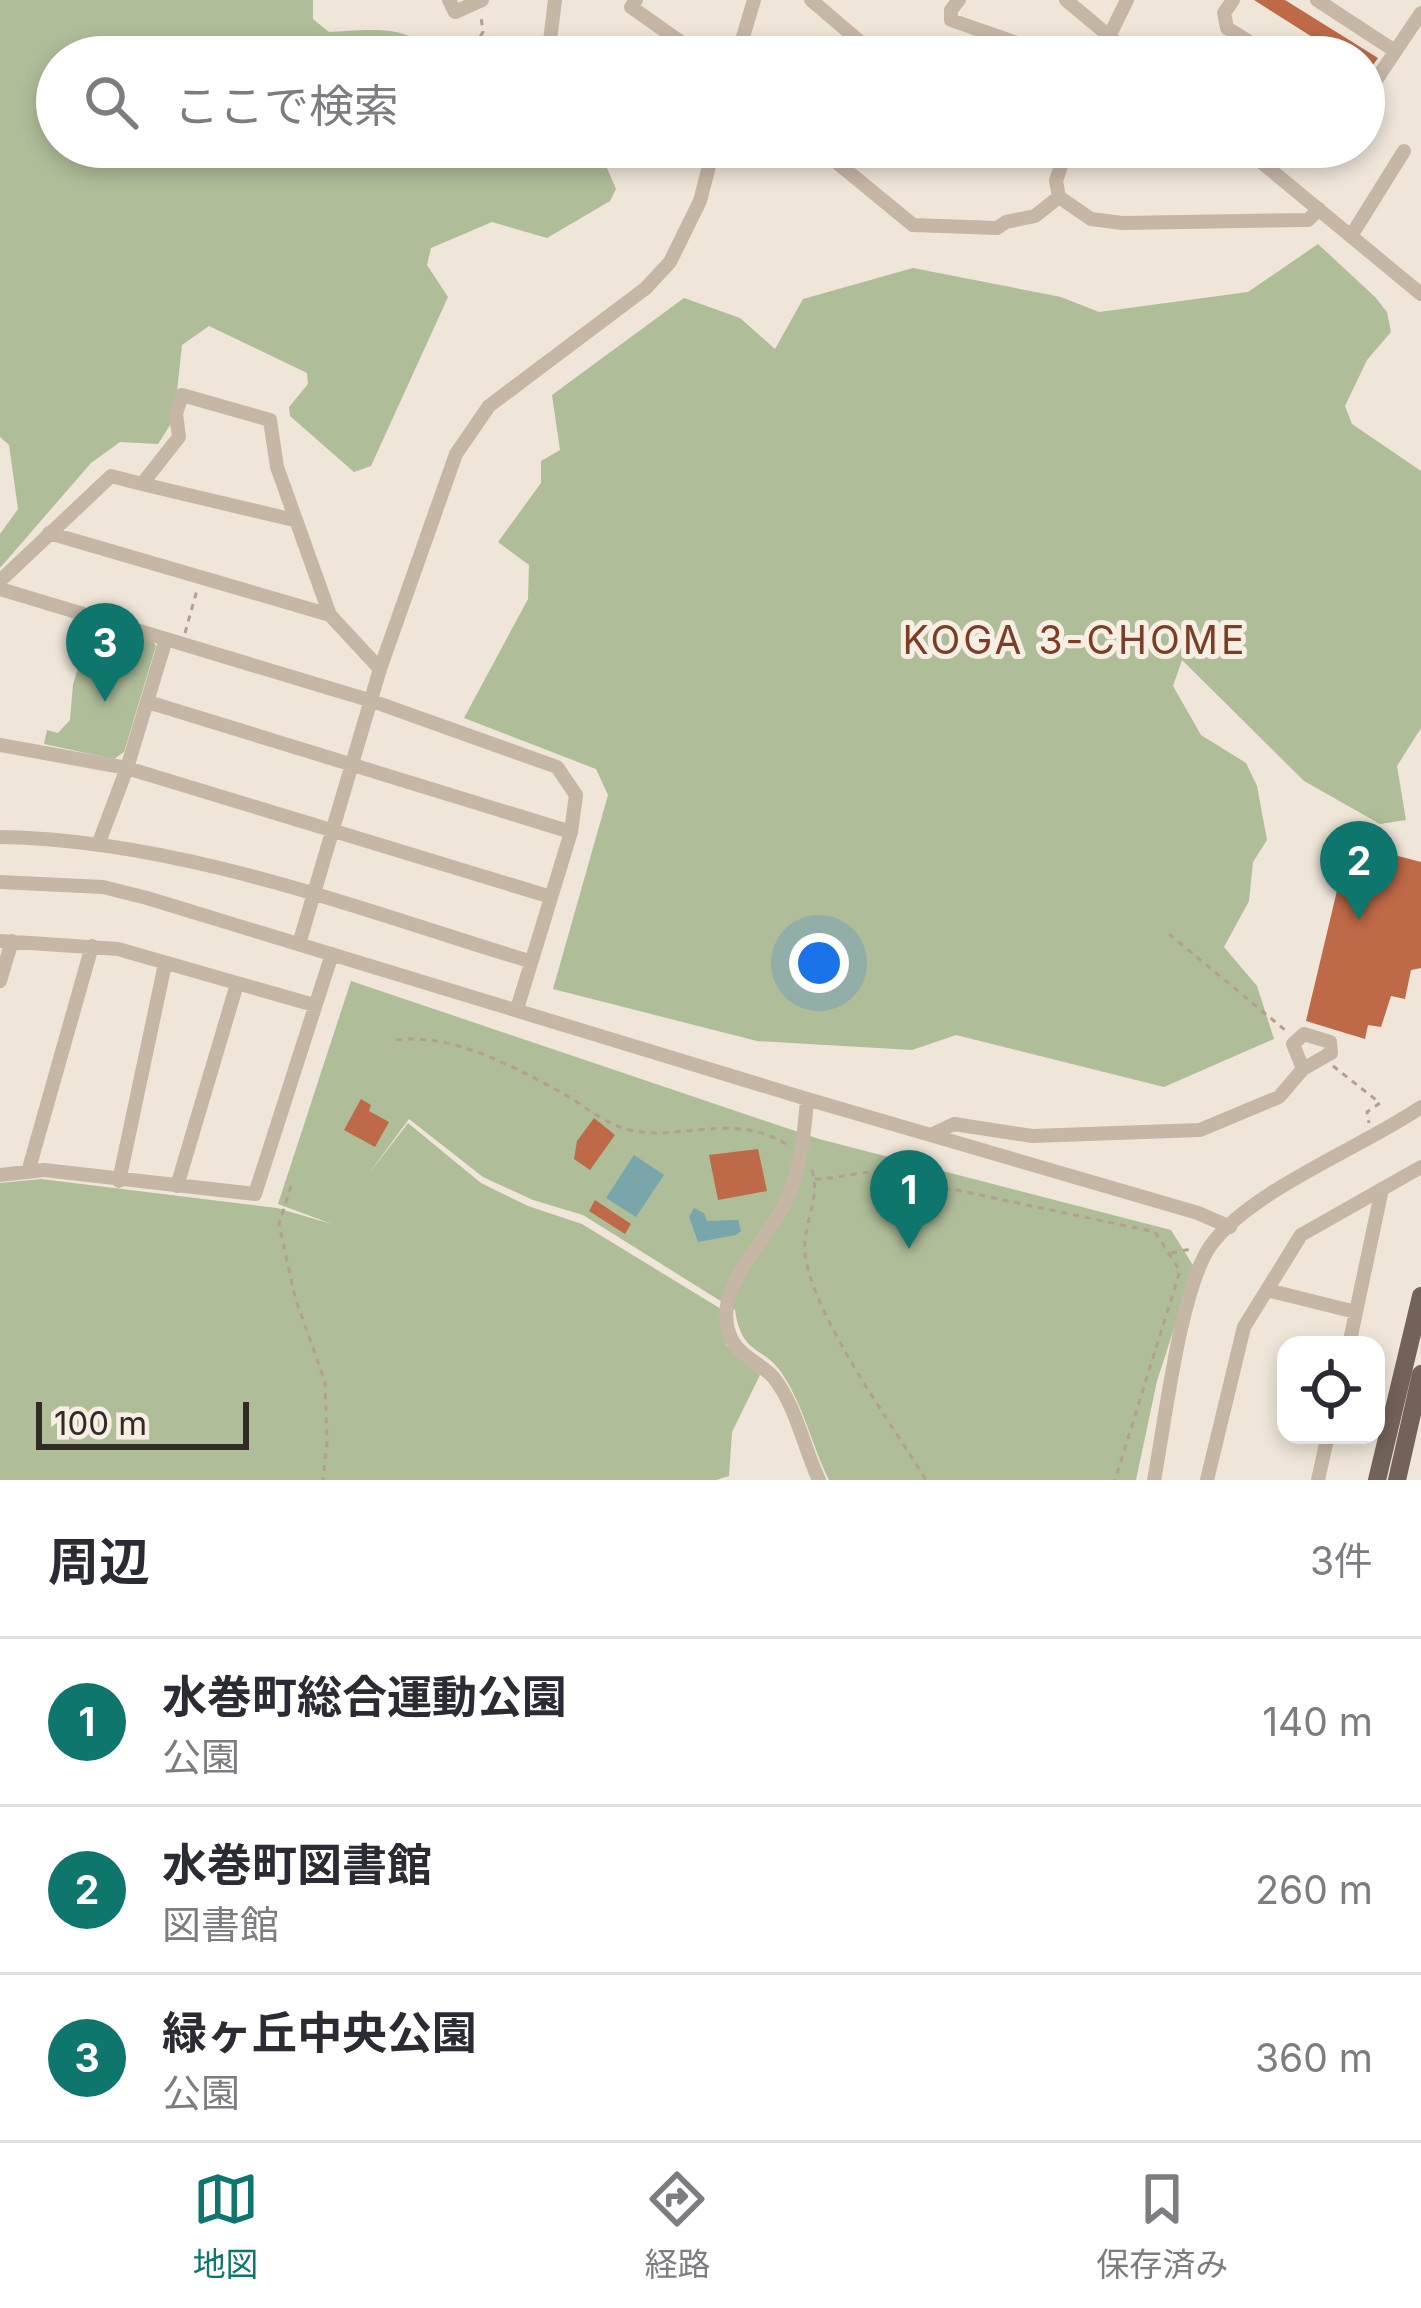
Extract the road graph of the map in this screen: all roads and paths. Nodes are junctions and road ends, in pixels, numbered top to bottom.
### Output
1 (449, 0) edge
2 (555, 0) edge
3 (754, 0) edge
4 (811, 0) edge
5 (959, 0) edge
6 (1127, 0) edge
7 (1233, 0) edge
8 (1317, 0) edge
9 (481, 2) edge
10 (1072, 2) edge
11 (633, 3) edge
12 (1421, 13) edge
13 (1108, 35) joint
14 (481, 36) edge
15 (551, 36) edge
16 (675, 36) edge
17 (743, 36) edge
18 (853, 36) edge
19 (997, 36) edge
20 (1240, 36) edge
21 (1372, 36) edge
22 (1385, 44) edge
23 (1395, 51) junction
24 (1385, 66) edge
25 (1404, 151) dead end
26 (708, 168) edge
27 (844, 168) edge
28 (1060, 168) edge
29 (1269, 168) edge
30 (1059, 196) junction
31 (1319, 209) junction
32 (1351, 236) junction
33 (1421, 294) edge
34 (142, 484) junction
35 (294, 520) junction
36 (50, 533) junction
37 (201, 577) junction
38 (0, 585) edge
39 (330, 615) junction
40 (174, 640) junction
41 (380, 669) junction
42 (372, 701) junction
43 (148, 702) junction
44 (0, 745) edge
45 (352, 765) junction
46 (128, 768) junction
47 (334, 830) junction
48 (571, 832) junction
49 (0, 837) edge
50 (98, 845) junction
51 (0, 882) edge
52 (314, 896) junction
53 (551, 897) junction
54 (1169, 934) dead end
55 (6, 941) edge
56 (299, 944) junction
57 (92, 946) junction
58 (332, 954) junction
59 (529, 961) junction
60 (165, 964) junction
61 (0, 981) edge
62 (237, 984) junction
63 (314, 1005) junction
64 (517, 1009) junction
65 (1296, 1039) junction
66 (396, 1040) dead end
67 (1325, 1060) junction
68 (1303, 1070) junction
69 (807, 1099) junction
70 (1421, 1108) edge
71 (1369, 1125) dead end
72 (916, 1129) junction
73 (802, 1157) junction
74 (1421, 1167) edge
75 (28, 1172) junction
76 (0, 1175) edge
77 (815, 1179) junction
78 (119, 1181) junction
79 (177, 1186) junction
80 (291, 1186) dead end
81 (1382, 1189) junction
82 (1230, 1227) junction
83 (1197, 1247) dead end
84 (1169, 1254) junction
85 (1267, 1290) junction
86 (1421, 1296) edge
87 (1357, 1312) junction
88 (1351, 1336) edge
89 (1421, 1374) edge
90 (1326, 1444) edge
91 (322, 1480) edge
92 (819, 1480) edge
93 (926, 1480) edge
94 (1115, 1480) edge
95 (1154, 1480) edge
96 (1207, 1480) edge
97 (1318, 1480) edge
98 (1377, 1480) edge
99 (1397, 1480) edge

1 - 9 street
2 - 15 street
3 - 17 street
4 - 18 street
5 - 19 street
6 - 13 street
7 - 20 street
8 - 21 street
9 - 14 path
10 - 13 street
11 - 16 street
12 - 23 street
22 - 23 street
23 - 24 street
25 - 32 street
26 - 41 street
27 - 30 street
28 - 30 street
29 - 31 street
30 - 31 street
31 - 32 street
32 - 33 street
34 - 35 street
34 - 35 street
34 - 36 street
35 - 39 street
36 - 37 street
36 - 38 street
37 - 39 street
37 - 40 path
38 - 40 street
39 - 41 street
40 - 42 street
40 - 43 street
41 - 42 street
42 - 45 street
42 - 48 street
43 - 45 street
43 - 46 street
44 - 46 street
45 - 47 street
45 - 48 street
46 - 47 street
46 - 50 street
47 - 52 street
47 - 53 street
48 - 53 street
49 - 50 street
50 - 52 street
51 - 56 street
52 - 56 street
52 - 59 street
53 - 59 street
54 - 65 path
55 - 57 street
55 - 61 street
56 - 58 street
57 - 60 street
57 - 75 street
58 - 63 street
58 - 64 street
59 - 64 street
60 - 62 street
60 - 78 street
62 - 63 street
62 - 79 street
63 - 79 street
64 - 69 street
65 - 67 street
65 - 68 street
66 - 73 path
67 - 68 street
67 - 71 path
68 - 72 street
69 - 72 street
69 - 73 street
70 - 82 street
72 - 82 street
73 - 77 path
73 - 92 street
74 - 81 street
75 - 76 street
75 - 78 street
77 - 84 path
77 - 93 path
78 - 79 street
80 - 91 path
81 - 85 street
81 - 87 street
82 - 95 street
83 - 84 path
84 - 94 path
85 - 87 street
85 - 96 street
86 - 98 main road
87 - 88 street
89 - 99 main road
90 - 97 street

